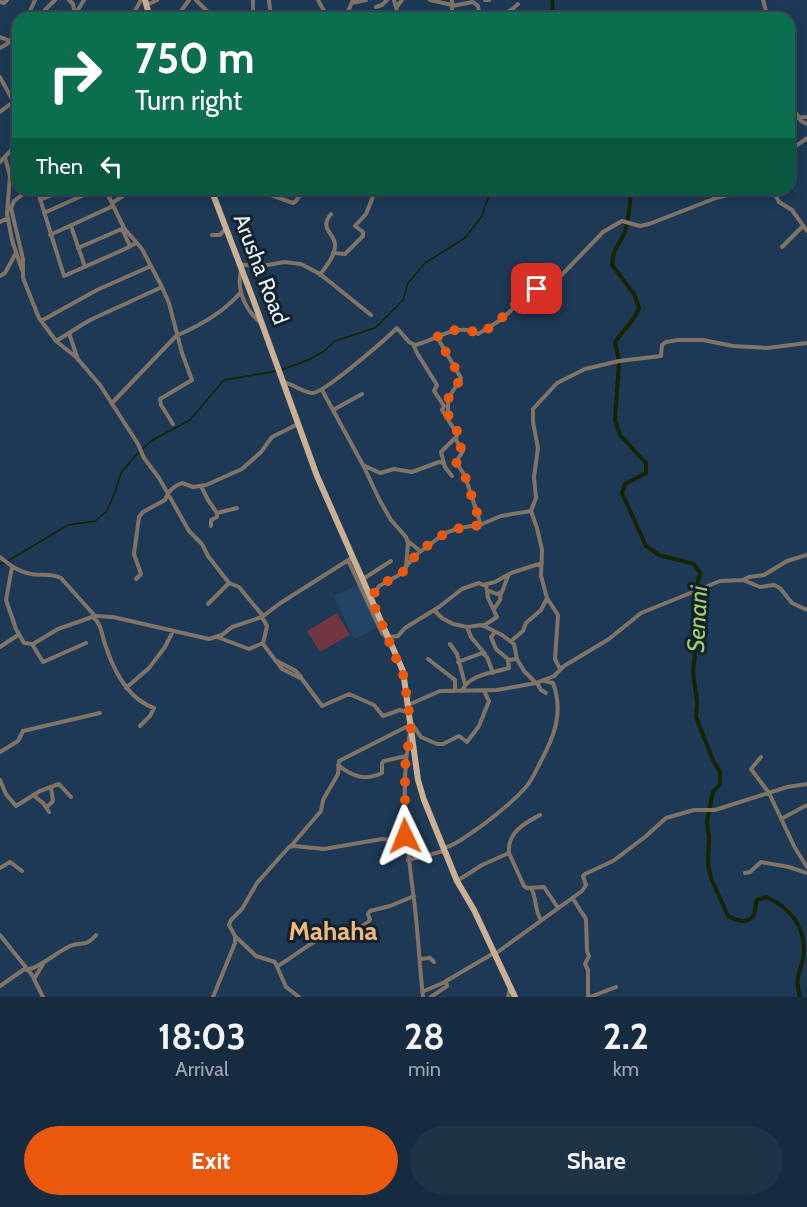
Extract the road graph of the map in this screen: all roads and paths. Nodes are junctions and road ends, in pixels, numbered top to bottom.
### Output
1 (7, 0) edge
2 (55, 0) edge
3 (69, 0) edge
4 (157, 0) edge
5 (196, 0) edge
6 (366, 0) edge
7 (387, 0) edge
8 (394, 0) edge
9 (402, 0) edge
10 (430, 0) edge
11 (359, 1) edge
12 (475, 1) edge
13 (0, 2) edge
14 (144, 2) edge
15 (352, 2) edge
16 (452, 4) edge
17 (518, 4) dead end
18 (376, 7) dead end
19 (74, 9) dead end
20 (206, 10) edge
21 (394, 10) joint
22 (44, 11) dead end
23 (510, 12) edge
24 (0, 37) edge
25 (12, 40) edge
26 (10, 42) junction
27 (0, 48) edge
28 (0, 77) edge
29 (12, 100) edge
30 (12, 103) edge
31 (0, 112) edge
32 (795, 112) edge
33 (807, 117) edge
34 (795, 119) edge
35 (799, 119) junction
36 (807, 123) edge
37 (12, 149) edge
38 (5, 157) junction
39 (0, 162) edge
40 (22, 195) edge
41 (39, 195) edge
42 (52, 195) edge
43 (84, 195) edge
44 (108, 195) edge
45 (126, 195) edge
46 (213, 195) edge
47 (271, 195) edge
48 (300, 195) edge
49 (374, 195) edge
50 (727, 195) edge
51 (775, 195) edge
52 (40, 200) junction
53 (112, 205) junction
54 (44, 213) junction
55 (331, 214) dead end
56 (8, 218) junction
57 (0, 222) edge
58 (71, 226) junction
59 (123, 228) junction
60 (226, 228) junction
61 (806, 229) edge
62 (50, 235) junction
63 (212, 235) dead end
64 (136, 243) junction
65 (130, 246) junction
66 (782, 247) dead end
67 (78, 248) junction
68 (16, 252) junction
69 (333, 253) junction
70 (151, 266) junction
71 (85, 267) junction
72 (241, 267) junction
73 (22, 271) junction
74 (320, 274) junction
75 (0, 276) edge
76 (162, 287) junction
77 (241, 292) junction
78 (371, 315) dead end
79 (41, 321) junction
80 (262, 324) junction
81 (69, 333) junction
82 (178, 335) junction
83 (437, 337) junction
84 (56, 341) junction
85 (807, 343) edge
86 (413, 344) junction
87 (78, 360) junction
88 (282, 380) junction
89 (322, 390) junction
90 (362, 394) dead end
91 (112, 403) junction
92 (443, 407) junction
93 (333, 410) junction
94 (448, 415) junction
95 (173, 424) dead end
96 (298, 424) junction
97 (456, 431) junction
98 (456, 438) junction
99 (444, 463) junction
100 (363, 465) junction
101 (452, 476) dead end
102 (201, 486) junction
103 (167, 492) junction
104 (237, 508) dead end
105 (531, 511) junction
106 (218, 513) junction
107 (481, 525) junction
108 (211, 526) dead end
109 (407, 540) junction
110 (421, 551) junction
111 (807, 555) edge
112 (0, 557) edge
113 (351, 559) junction
114 (391, 561) dead end
115 (543, 563) junction
116 (12, 567) junction
117 (406, 567) junction
118 (508, 576) junction
119 (136, 579) dead end
120 (363, 579) junction
121 (743, 580) junction
122 (230, 583) junction
123 (486, 584) junction
124 (487, 590) junction
125 (501, 592) junction
126 (371, 598) junction
127 (547, 598) junction
128 (208, 604) dead end
129 (434, 610) junction
130 (494, 610) junction
131 (807, 610) edge
132 (263, 616) junction
133 (94, 617) junction
134 (483, 626) junction
135 (467, 627) junction
136 (172, 631) junction
137 (495, 632) junction
138 (18, 634) junction
139 (216, 637) junction
140 (389, 639) junction
141 (511, 641) junction
142 (86, 643) dead end
143 (263, 643) junction
144 (32, 644) junction
145 (450, 644) dead end
146 (0, 647) edge
147 (485, 655) junction
148 (428, 659) dead end
149 (508, 659) junction
150 (517, 659) junction
151 (458, 662) junction
152 (560, 669) junction
153 (493, 673) junction
154 (538, 682) junction
155 (465, 685) junction
156 (126, 688) junction
157 (455, 691) junction
158 (462, 691) junction
159 (484, 691) junction
160 (546, 693) dead end
161 (409, 709) junction
162 (100, 713) dead end
163 (411, 724) junction
164 (140, 726) dead end
165 (426, 739) junction
166 (413, 745) junction
167 (0, 752) edge
168 (406, 756) junction
169 (761, 758) dead end
170 (338, 764) junction
171 (417, 769) junction
172 (405, 776) junction
173 (0, 780) edge
174 (807, 784) edge
175 (51, 788) junction
176 (769, 793) junction
177 (33, 795) junction
178 (71, 797) dead end
179 (807, 805) edge
180 (540, 815) dead end
181 (781, 819) junction
182 (406, 841) junction
183 (291, 846) junction
184 (444, 849) junction
185 (508, 853) junction
186 (408, 860) junction
187 (807, 867) edge
188 (0, 868) edge
189 (22, 871) dead end
190 (745, 873) dead end
191 (807, 873) edge
192 (457, 881) junction
193 (531, 888) junction
194 (414, 896) junction
195 (573, 898) junction
196 (558, 908) junction
197 (540, 920) junction
198 (0, 935) edge
199 (96, 935) dead end
200 (235, 936) junction
201 (494, 953) junction
202 (420, 959) junction
203 (434, 962) dead end
204 (42, 964) junction
205 (278, 966) junction
206 (26, 969) junction
207 (34, 979) junction
208 (445, 982) junction
209 (0, 986) edge
210 (616, 987) dead end
211 (511, 988) junction
212 (423, 994) edge
213 (43, 997) edge
214 (213, 997) edge
215 (299, 997) edge
216 (431, 997) edge
217 (508, 997) edge
218 (515, 997) edge
219 (591, 997) edge

1 - 13 street
2 - 22 street
3 - 19 street
4 - 14 street
5 - 20 street
6 - 11 street
7 - 18 street
8 - 21 street
9 - 21 street
10 - 16 street
11 - 15 street
12 - 16 street
17 - 23 street
24 - 26 street
25 - 26 street
26 - 27 street
28 - 29 street
30 - 31 street
32 - 35 street
33 - 35 street
34 - 35 street
35 - 36 street
37 - 38 street
38 - 39 street
38 - 56 street
40 - 73 street
41 - 52 street
42 - 52 street
43 - 54 street
44 - 53 street
45 - 53 street
46 - 60 main road, Arusha Road
47 - 48 street
49 - 69 street
50 - 83 street
51 - 61 street
52 - 54 street
53 - 58 street
53 - 59 street
54 - 62 street
55 - 69 street
56 - 57 street
56 - 68 street
58 - 62 street
58 - 67 street
59 - 64 street
59 - 65 street
59 - 67 street
60 - 63 street
60 - 72 main road, Arusha Road
61 - 66 street
62 - 71 street
64 - 65 street
64 - 70 street
65 - 71 street
67 - 71 street
68 - 73 street
68 - 75 street
69 - 74 street
70 - 76 street
70 - 79 street
72 - 74 street
72 - 77 street
72 - 80 main road, Arusha Road
73 - 79 street
74 - 78 street
76 - 81 street
76 - 82 street
77 - 80 street
77 - 82 street
79 - 84 street
80 - 88 main road, Arusha Road
81 - 84 street
81 - 87 street
82 - 91 street
82 - 95 street
83 - 86 street
83 - 94 street
84 - 87 street
85 - 105 street
86 - 89 street
86 - 92 street
87 - 91 street
88 - 89 street
88 - 96 main road, Arusha Road
89 - 93 street
90 - 93 street
91 - 103 street
92 - 94 street
92 - 97 street
93 - 100 street
94 - 97 street
96 - 102 street
96 - 113 main road, Arusha Road
97 - 98 street
98 - 99 street
98 - 107 street
99 - 100 street
99 - 101 street
100 - 109 street
102 - 103 street
102 - 106 street
103 - 119 street
103 - 122 street
104 - 106 street
105 - 107 street
105 - 115 street
106 - 108 street
107 - 110 street
109 - 110 street
109 - 117 street
110 - 117 street
111 - 121 street
112 - 116 street
113 - 120 main road, Arusha Road
113 - 132 street
113 - 140 street
114 - 120 street
115 - 118 street
115 - 127 street
116 - 133 street
116 - 138 street
117 - 126 street
118 - 123 street
118 - 125 street
120 - 126 main road, Arusha Road
121 - 131 street
121 - 152 street
122 - 128 street
122 - 132 street
123 - 124 street
123 - 129 street
124 - 125 street
124 - 130 street
125 - 130 street
126 - 140 main road, Arusha Road
127 - 141 street
127 - 152 street
129 - 135 street
129 - 140 street
130 - 134 street
132 - 139 street
132 - 143 street
133 - 136 street
133 - 144 street
133 - 156 street
134 - 135 street
134 - 137 street
135 - 147 street
136 - 139 street
136 - 156 street
137 - 141 street
137 - 149 street
138 - 144 street
138 - 146 street
139 - 143 street
140 - 161 main road, Arusha Road
141 - 150 street
142 - 144 street
143 - 161 street
145 - 151 street
147 - 151 street
147 - 153 street
148 - 157 street
149 - 150 street
149 - 153 street
150 - 154 street
151 - 155 street
152 - 154 street
153 - 155 street
154 - 159 street
154 - 160 street
154 - 184 street
155 - 158 street
156 - 164 street
157 - 158 street
157 - 161 street
158 - 159 street
159 - 165 street
161 - 163 main road, Arusha Road
162 - 167 street
163 - 165 street
163 - 166 main road, Arusha Road
163 - 168 street
163 - 170 street
165 - 166 street
166 - 171 main road, Arusha Road
168 - 170 street
168 - 172 street
169 - 176 street
170 - 183 street
171 - 172 street
171 - 184 main road, Arusha Road
172 - 182 street
173 - 177 street
174 - 176 street
175 - 177 street
175 - 177 street
175 - 178 street
176 - 181 street
176 - 195 street
179 - 181 street
180 - 185 street
181 - 187 street
182 - 183 street
182 - 186 street
183 - 200 street
184 - 186 street
184 - 192 main road, Arusha Road
185 - 192 street
185 - 193 street
186 - 194 street
188 - 189 street
190 - 191 street
192 - 201 main road, Arusha Road
193 - 196 street
193 - 197 street
194 - 202 street
194 - 205 street
195 - 196 street
195 - 219 street
196 - 197 street
197 - 201 street
198 - 206 street
199 - 204 street
200 - 205 street
200 - 214 street
201 - 208 street
201 - 211 main road, Arusha Road
202 - 203 street
202 - 212 street
204 - 206 street
204 - 207 street
205 - 215 street
206 - 207 street
206 - 209 street
207 - 213 street
208 - 212 street
208 - 216 street
210 - 219 street
211 - 217 street
211 - 218 main road, Arusha Road

